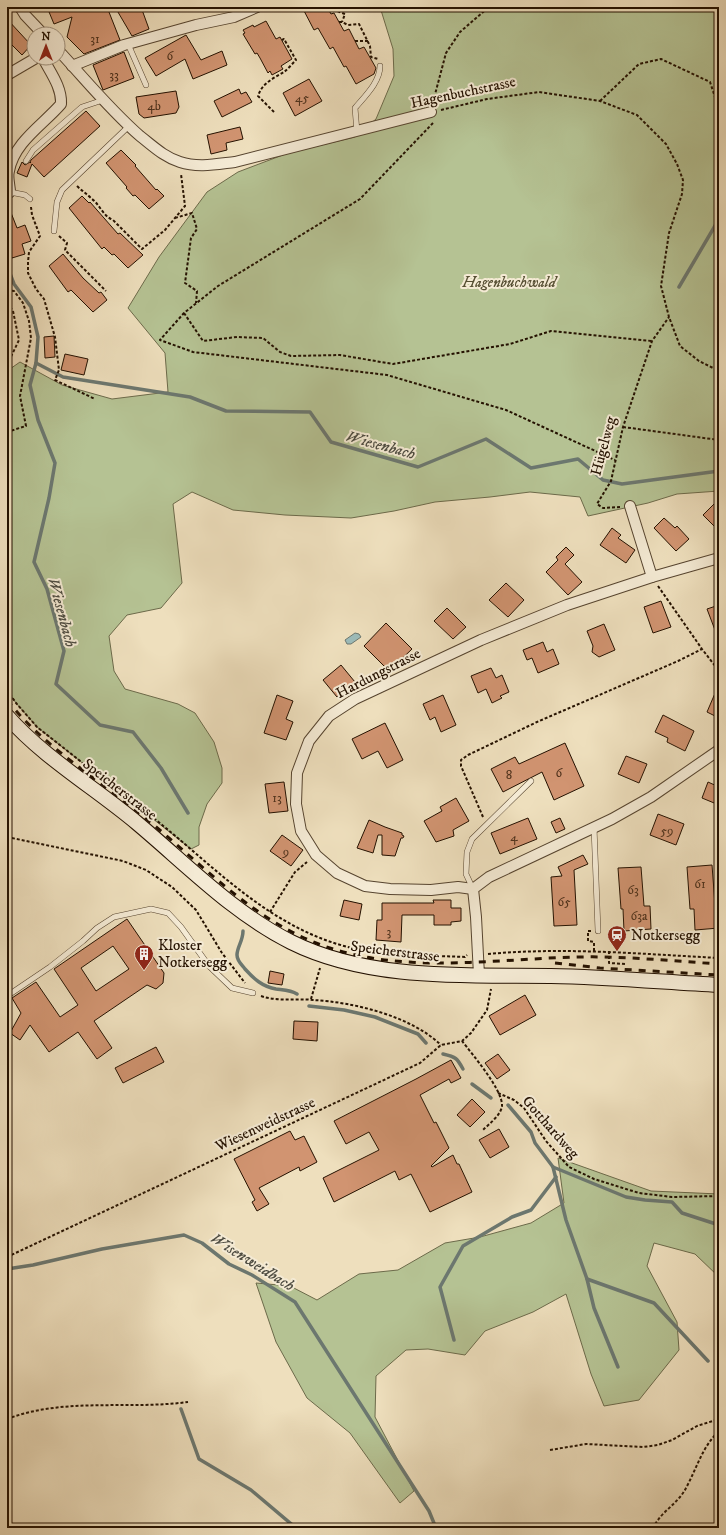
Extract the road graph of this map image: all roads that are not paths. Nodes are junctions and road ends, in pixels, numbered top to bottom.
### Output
1 (20, 7) edge
2 (257, 7) edge
3 (35, 26) edge
4 (128, 44) junction
5 (66, 59) edge
6 (26, 64) edge
7 (47, 66) edge
8 (72, 66) junction
9 (380, 66) dead end
10 (7, 75) edge
11 (146, 85) dead end
12 (103, 100) junction
13 (436, 115) road end
14 (130, 126) junction
15 (357, 132) junction
16 (26, 161) dead end
17 (9, 193) edge
18 (30, 199) road end
19 (54, 231) dead end
20 (630, 506) road end
21 (719, 558) edge
22 (655, 581) junction
23 (7, 716) edge
24 (719, 750) edge
25 (531, 781) dead end
26 (594, 828) junction
27 (473, 889) junction
28 (598, 931) road end
29 (486, 976) junction
30 (719, 985) edge
31 (253, 994) road end
32 (7, 997) edge

1 - 3 street
2 - 4 street
4 - 8 street
4 - 11 lane
5 - 8 street, Hagenbuchstrasse
6 - 10 street
7 - 17 street
8 - 12 street, Hagenbuchstrasse
9 - 15 lane
12 - 14 street, Hagenbuchstrasse
12 - 16 lane
13 - 15 street, Hagenbuchstrasse
14 - 15 street, Hagenbuchstrasse
14 - 19 lane
17 - 18 lane
20 - 22 street
21 - 22 street, Hardungstrasse
22 - 27 street, Hardungstrasse
23 - 29 main road, Speicherstrasse
24 - 26 street
25 - 27 lane
26 - 27 street
26 - 28 lane
27 - 29 street
29 - 30 main road, Speicherstrasse
31 - 32 lane

